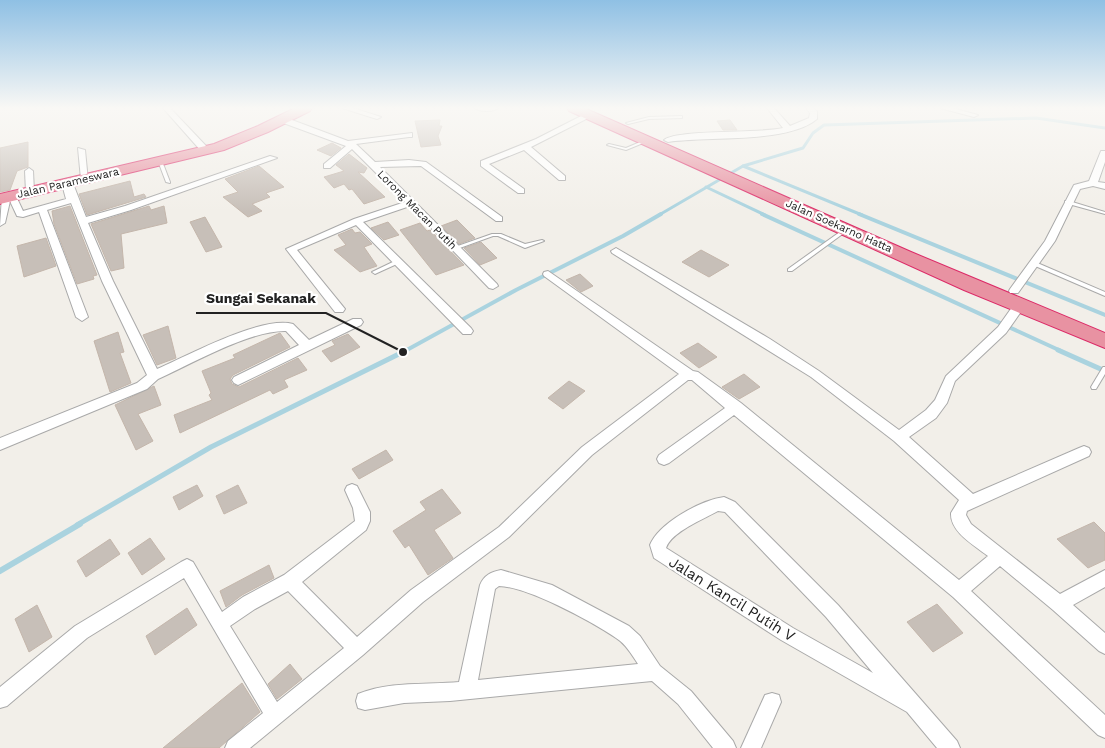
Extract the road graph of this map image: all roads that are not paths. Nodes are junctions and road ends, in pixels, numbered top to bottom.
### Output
1 (198, 143) edge
2 (231, 143) edge
3 (347, 143) edge
4 (357, 143) edge
5 (531, 143) edge
6 (641, 143) edge
7 (651, 143) edge
8 (673, 143) edge
9 (350, 144) junction
10 (609, 145) dead end
11 (525, 146) junction
12 (81, 150) dead end
13 (205, 150) junction
14 (1104, 153) dead end
15 (273, 158) dead end
16 (160, 161) junction
17 (374, 165) junction
18 (327, 166) dead end
19 (716, 166) junction
20 (29, 171) dead end
21 (737, 176) junction
22 (562, 178) dead end
23 (85, 179) junction
24 (168, 182) dead end
25 (67, 183) junction
26 (1093, 183) junction
27 (1105, 186) edge
28 (520, 191) dead end
29 (30, 192) junction
30 (6, 198) edge
31 (1067, 202) junction
32 (411, 203) junction
33 (42, 209) junction
34 (1105, 213) edge
35 (499, 219) dead end
36 (83, 221) junction
37 (357, 221) junction
38 (0, 223) edge
39 (839, 235) junction
40 (542, 241) dead end
41 (455, 248) junction
42 (616, 251) dead end
43 (397, 262) junction
44 (1035, 264) junction
45 (790, 270) dead end
46 (375, 272) dead end
47 (548, 274) dead end
48 (493, 286) dead end
49 (1019, 288) junction
50 (1105, 294) edge
51 (340, 309) dead end
52 (82, 317) dead end
53 (357, 322) dead end
54 (465, 329) dead end
55 (1105, 330) edge
56 (1105, 341) edge
57 (308, 347) junction
58 (1104, 370) edge
59 (690, 374) junction
60 (154, 376) junction
61 (238, 380) dead end
62 (1094, 387) dead end
63 (736, 407) junction
64 (900, 437) junction
65 (0, 444) edge
66 (1084, 452) dead end
67 (664, 459) dead end
68 (352, 490) dead end
69 (971, 502) junction
70 (1000, 556) junction
71 (1105, 578) edge
72 (290, 581) junction
73 (959, 591) junction
74 (1059, 604) junction
75 (219, 624) junction
76 (1105, 645) edge
77 (357, 649) junction
78 (654, 672) junction
79 (467, 690) junction
80 (0, 699) edge
81 (365, 700) dead end
82 (772, 702) dead end
83 (914, 706) junction
84 (275, 716) junction
85 (1105, 728) edge
86 (235, 748) edge
87 (726, 748) edge
88 (751, 748) edge
89 (950, 748) edge

1 - 13 street
2 - 13 highway, Jalan Parameswara
3 - 9 street, Lorong Macan Putih
4 - 9 street
5 - 11 street
6 - 10 lane
7 - 19 highway, Jalan Soekarno Hatta
8 - 19 highway, Jalan Soekarno Hatta
9 - 17 street, Lorong Macan Putih
9 - 18 street
11 - 22 street
11 - 28 street
12 - 23 street
13 - 16 highway, Jalan Parameswara
14 - 26 street
15 - 36 street
16 - 23 highway, Jalan Parameswara
16 - 24 lane
17 - 32 street, Lorong Macan Putih
17 - 35 street
19 - 21 highway, Jalan Soekarno Hatta
20 - 29 street
21 - 39 highway, Jalan Soekarno Hatta
21 - 49 highway, Jalan Soekarno Hatta
23 - 25 highway, Jalan Parameswara
25 - 29 highway, Jalan Parameswara
25 - 33 street
25 - 36 street
26 - 27 street
26 - 31 street
29 - 30 highway, Jalan Parameswara
30 - 33 street
30 - 38 street
31 - 34 lane
31 - 44 street
32 - 37 street
32 - 41 street, Lorong Macan Putih
33 - 52 street
36 - 60 street
37 - 43 street
37 - 51 street
39 - 45 lane
39 - 49 highway, Jalan Soekarno Hatta
40 - 41 lane
41 - 48 street, Lorong Macan Putih
42 - 64 street
43 - 46 lane
43 - 54 street
44 - 49 street
44 - 50 lane
47 - 59 street
49 - 55 highway, Jalan Soekarno Hatta
49 - 56 highway, Jalan Soekarno Hatta
49 - 64 street
53 - 57 street
57 - 60 street
57 - 61 street
58 - 62 lane
59 - 63 street
59 - 77 street
60 - 65 street
63 - 67 street
63 - 73 street
64 - 69 street
66 - 69 street
68 - 72 street
69 - 70 street
70 - 73 street
70 - 74 street
71 - 74 street
72 - 75 street
72 - 77 street
73 - 85 street
74 - 76 street
75 - 80 street
75 - 84 street
77 - 84 street
78 - 79 street
78 - 79 street
78 - 87 street
79 - 81 street
82 - 88 street
83 - 83 street, Jalan Kancil Putih V
83 - 89 street, Jalan Kancil Putih V
84 - 86 street

